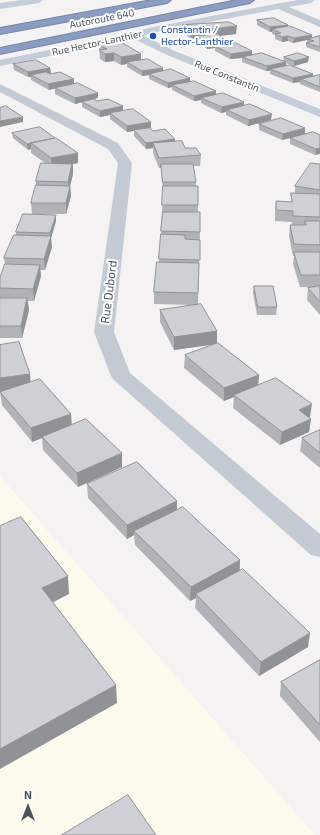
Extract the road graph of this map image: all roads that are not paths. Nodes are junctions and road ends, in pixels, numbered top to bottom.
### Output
1 (39, 0) edge
2 (167, 0) edge
3 (204, 0) edge
4 (250, 0) edge
5 (311, 0) edge
6 (0, 6) edge
7 (279, 6) junction
8 (320, 24) edge
9 (0, 31) edge
10 (135, 36) junction
11 (0, 38) edge
12 (0, 51) edge
13 (0, 63) edge
14 (0, 87) edge
15 (320, 113) edge
16 (320, 548) edge

1 - 6 street
2 - 9 highway, Autoroute 640
3 - 11 highway, Autoroute 640
4 - 12 highway
5 - 7 street, Rue Hector-Lanthier
7 - 8 street
7 - 10 street, Rue Hector-Lanthier
10 - 13 street, Rue Hector-Lanthier
10 - 15 street, Rue Constantin
14 - 16 street, Rue Dubord

